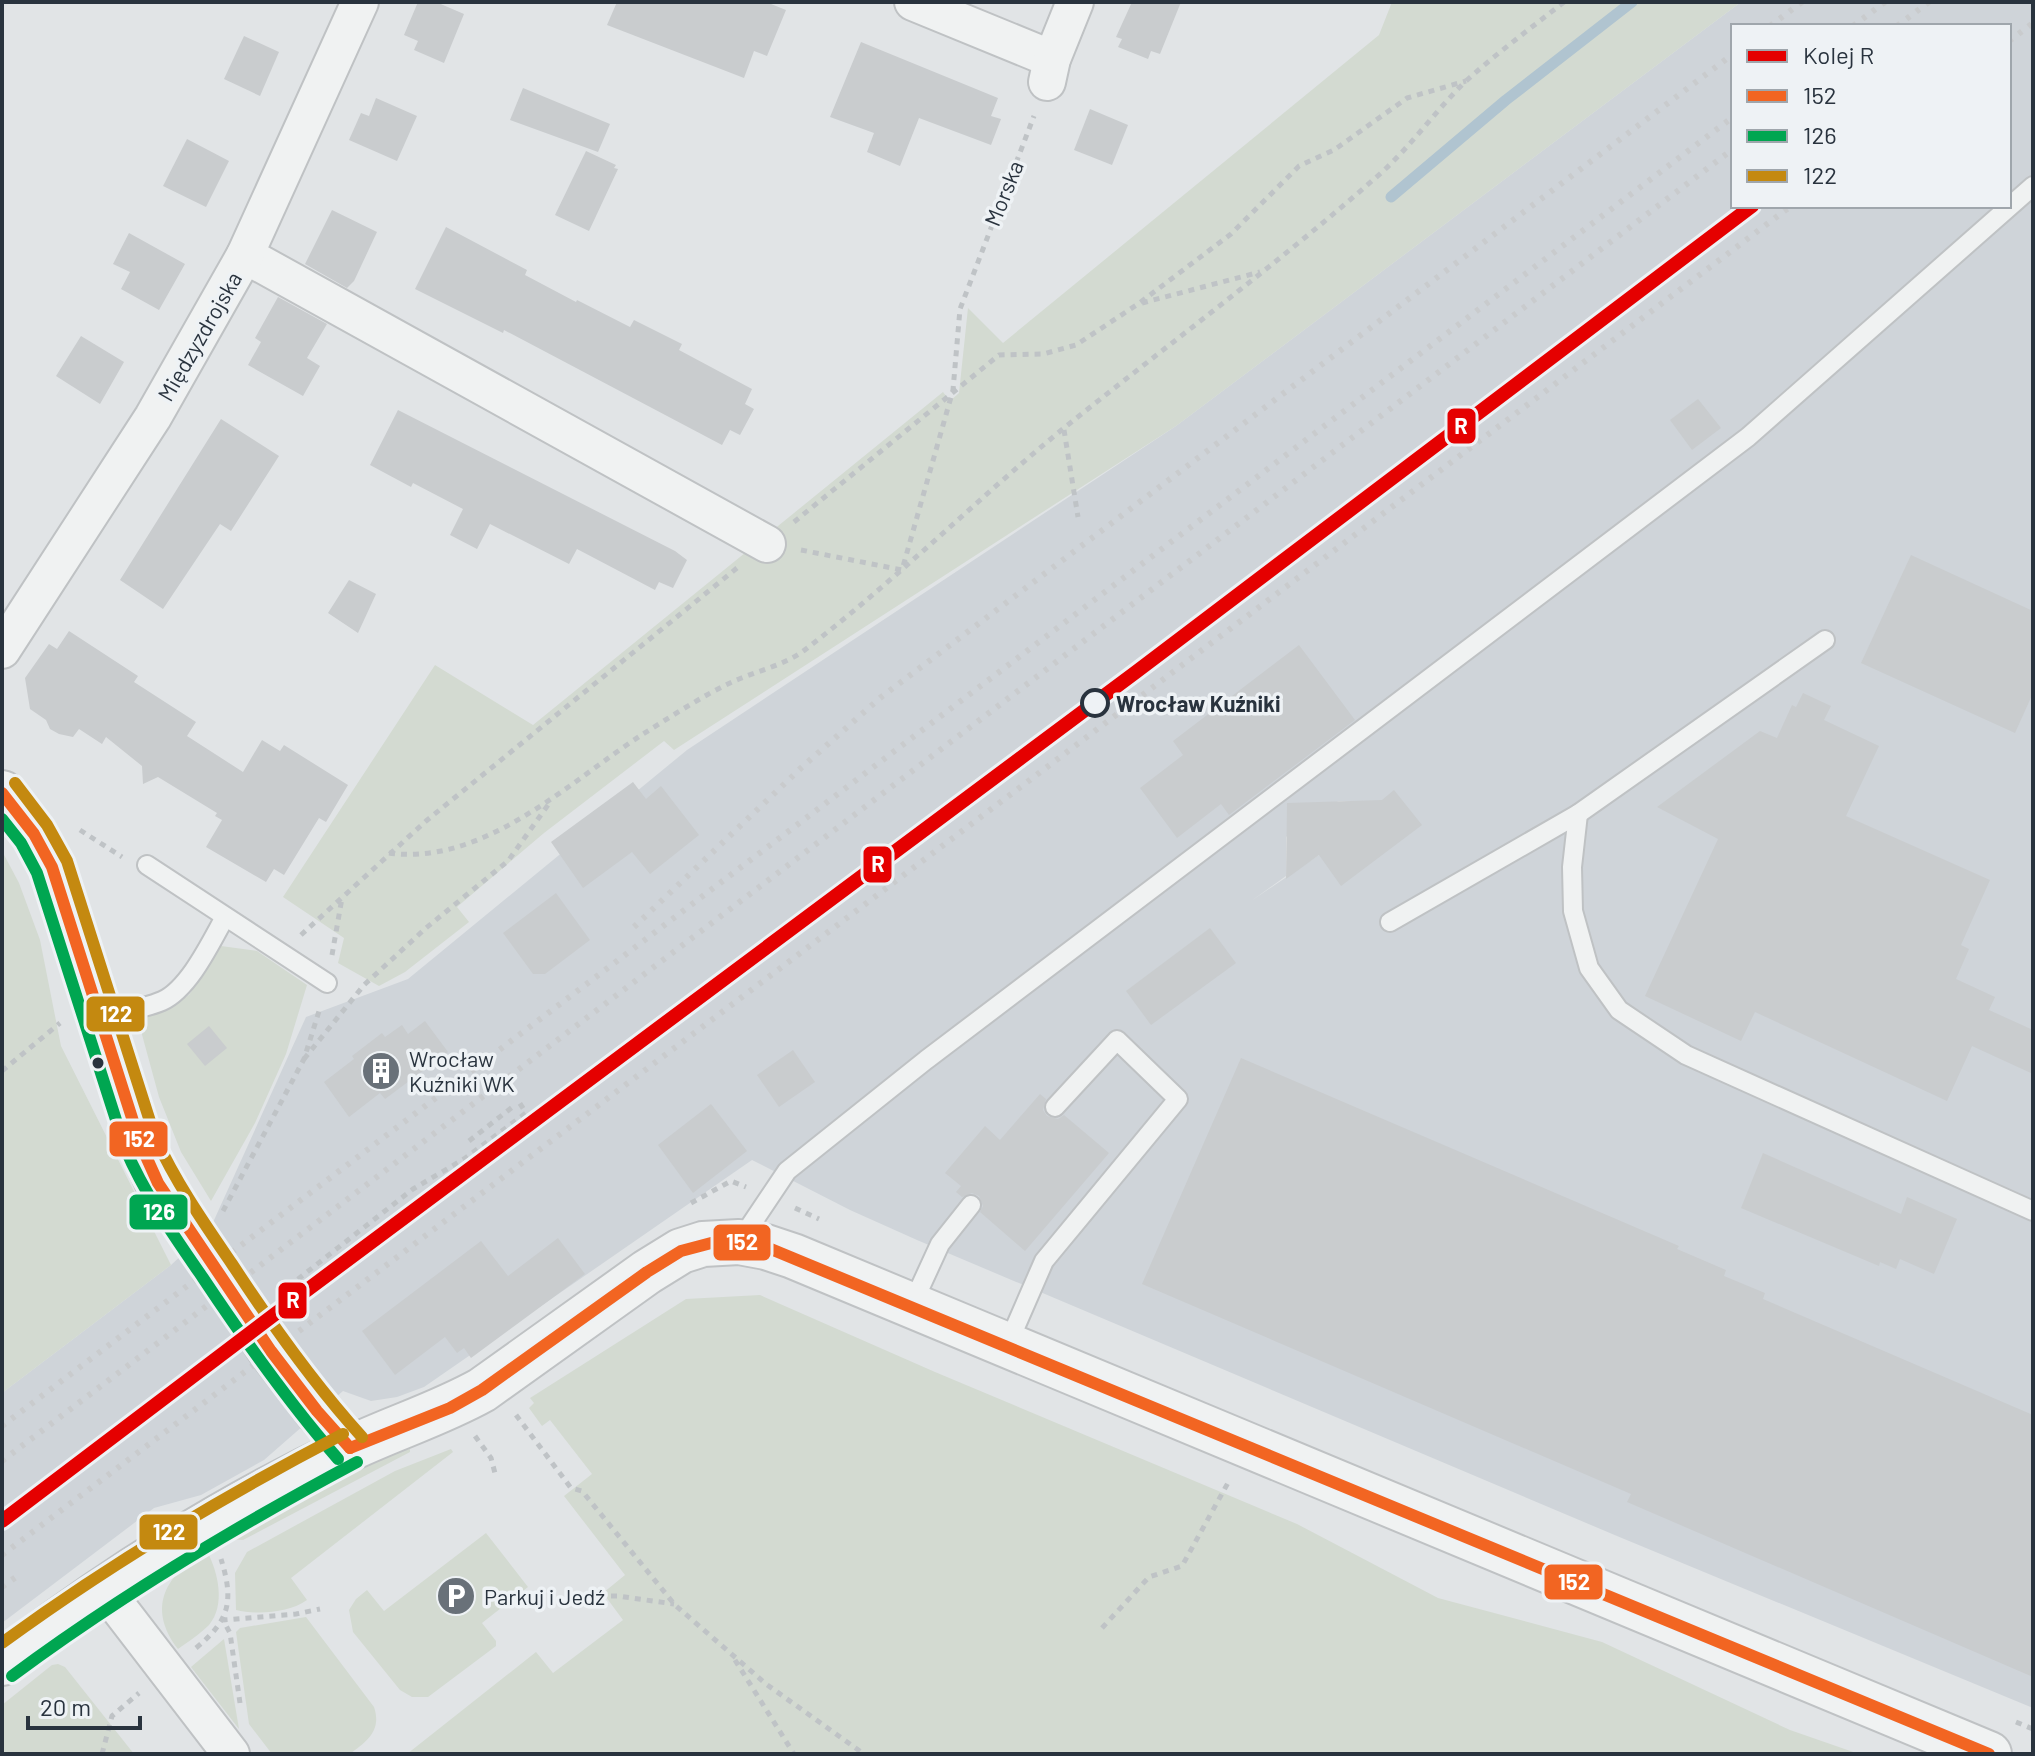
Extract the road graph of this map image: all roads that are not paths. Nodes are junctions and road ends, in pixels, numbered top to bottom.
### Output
1 (360, 2) edge
2 (913, 2) edge
3 (1075, 2) edge
4 (2033, 186) edge
5 (2011, 205) edge
6 (2008, 208) edge
7 (245, 255) junction
8 (767, 544) road end
9 (1825, 640) dead end
10 (2, 650) edge
11 (2, 793) edge
12 (1578, 814) junction
13 (147, 865) road end
14 (225, 917) junction
15 (1390, 922) dead end
16 (327, 983) road end
17 (99, 1009) junction
18 (1055, 1107) dead end
19 (971, 1205) dead end
20 (2033, 1211) edge
21 (739, 1242) junction
22 (911, 1306) junction
23 (1007, 1346) junction
24 (350, 1448) junction
25 (105, 1590) junction
26 (2, 1663) edge
27 (231, 1754) edge
28 (1989, 1754) edge

1 - 7 street, Międzyzdrojska
2 - 3 street
4 - 5 lane
6 - 21 lane
7 - 8 street
7 - 10 street, Międzyzdrojska
9 - 12 lane
11 - 17 street
12 - 15 lane
12 - 20 lane
13 - 14 lane
14 - 16 lane
14 - 17 lane
17 - 24 street
18 - 23 lane
19 - 22 lane
21 - 22 street
21 - 24 street
22 - 23 street
23 - 28 street
24 - 25 street
25 - 26 street
25 - 27 street

